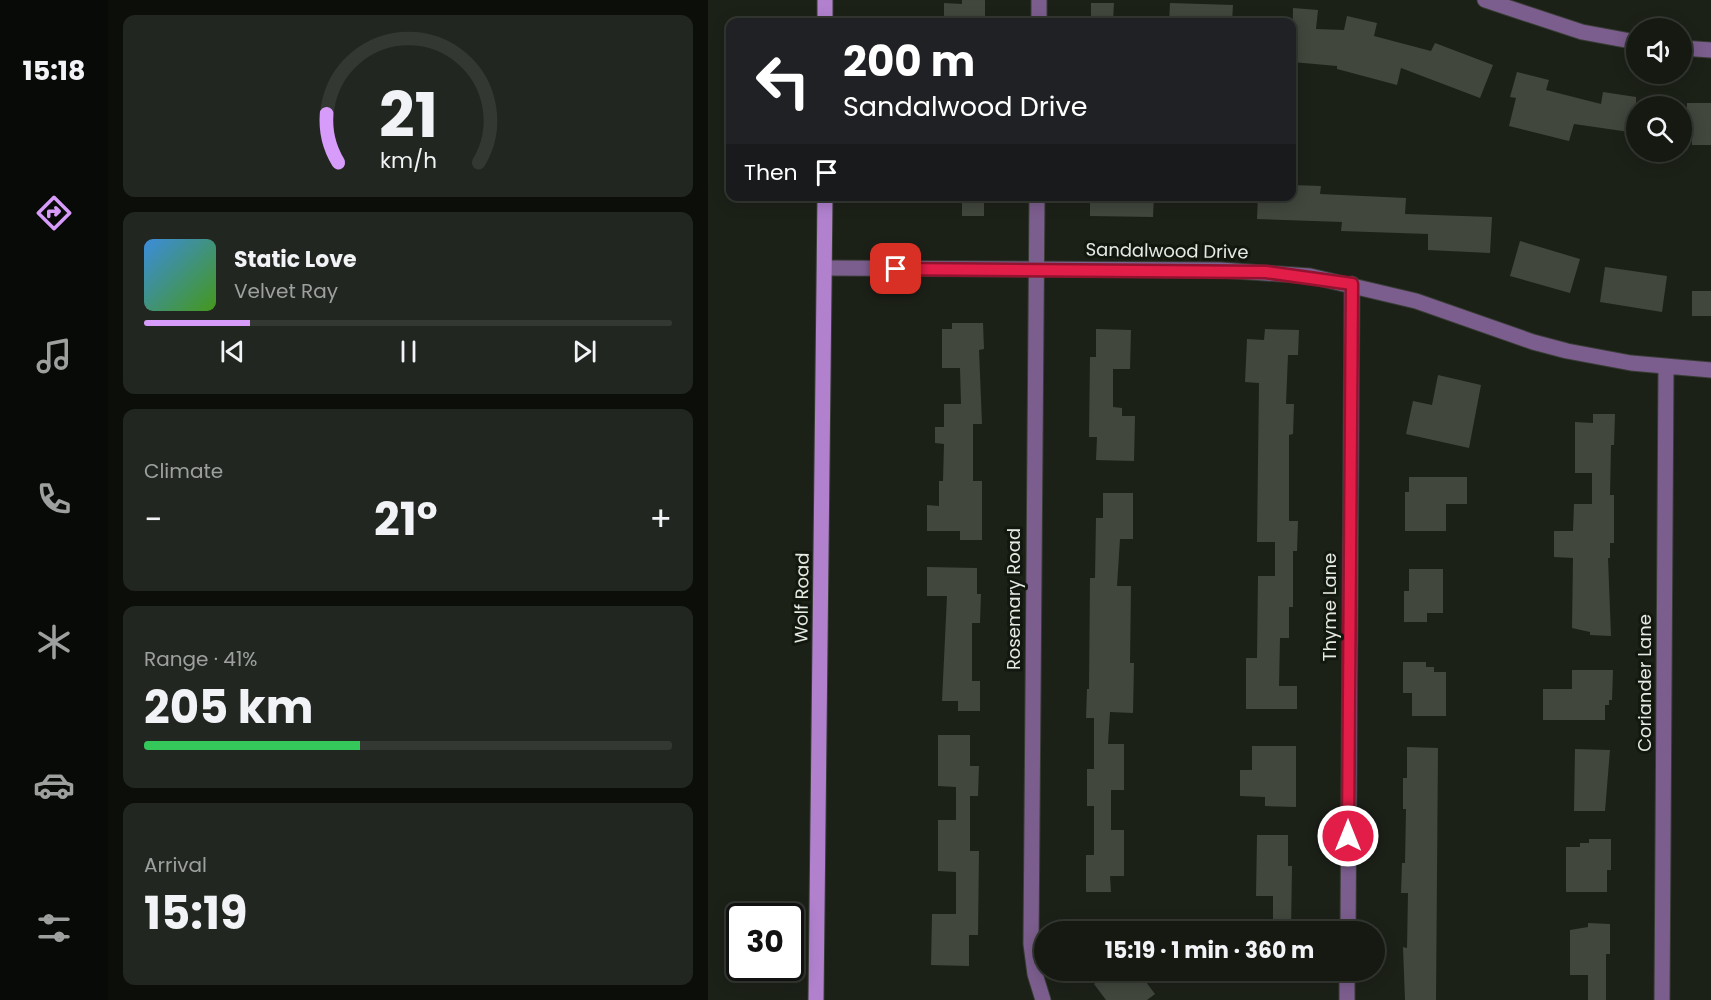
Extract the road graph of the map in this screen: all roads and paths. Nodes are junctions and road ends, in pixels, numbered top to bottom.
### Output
1 (825, 0) edge
2 (1039, 0) edge
3 (1485, 0) edge
4 (825, 18) edge
5 (1039, 18) edge
6 (1626, 40) edge
7 (1692, 49) edge
8 (1711, 50) edge
9 (825, 201) edge
10 (1037, 201) edge
11 (826, 268) junction
12 (1036, 270) junction
13 (1352, 284) junction
14 (1666, 367) junction
15 (1711, 370) edge
16 (1347, 921) edge
17 (1347, 981) edge
18 (816, 1000) edge
19 (1043, 1000) edge
20 (1347, 1000) edge
21 (1662, 1000) edge

1 - 4 main road
2 - 5 street
3 - 6 street
7 - 8 street
9 - 11 main road, Wolf Road
10 - 12 street, Rosemary Road
11 - 12 street, Sandalwood Drive
11 - 18 main road, Wolf Road
12 - 13 street, Sandalwood Drive
12 - 19 street, Rosemary Road
13 - 14 street, Sandalwood Drive
13 - 16 street, Thyme Lane
14 - 15 street, Sandalwood Drive
14 - 21 street, Coriander Lane
17 - 20 street

